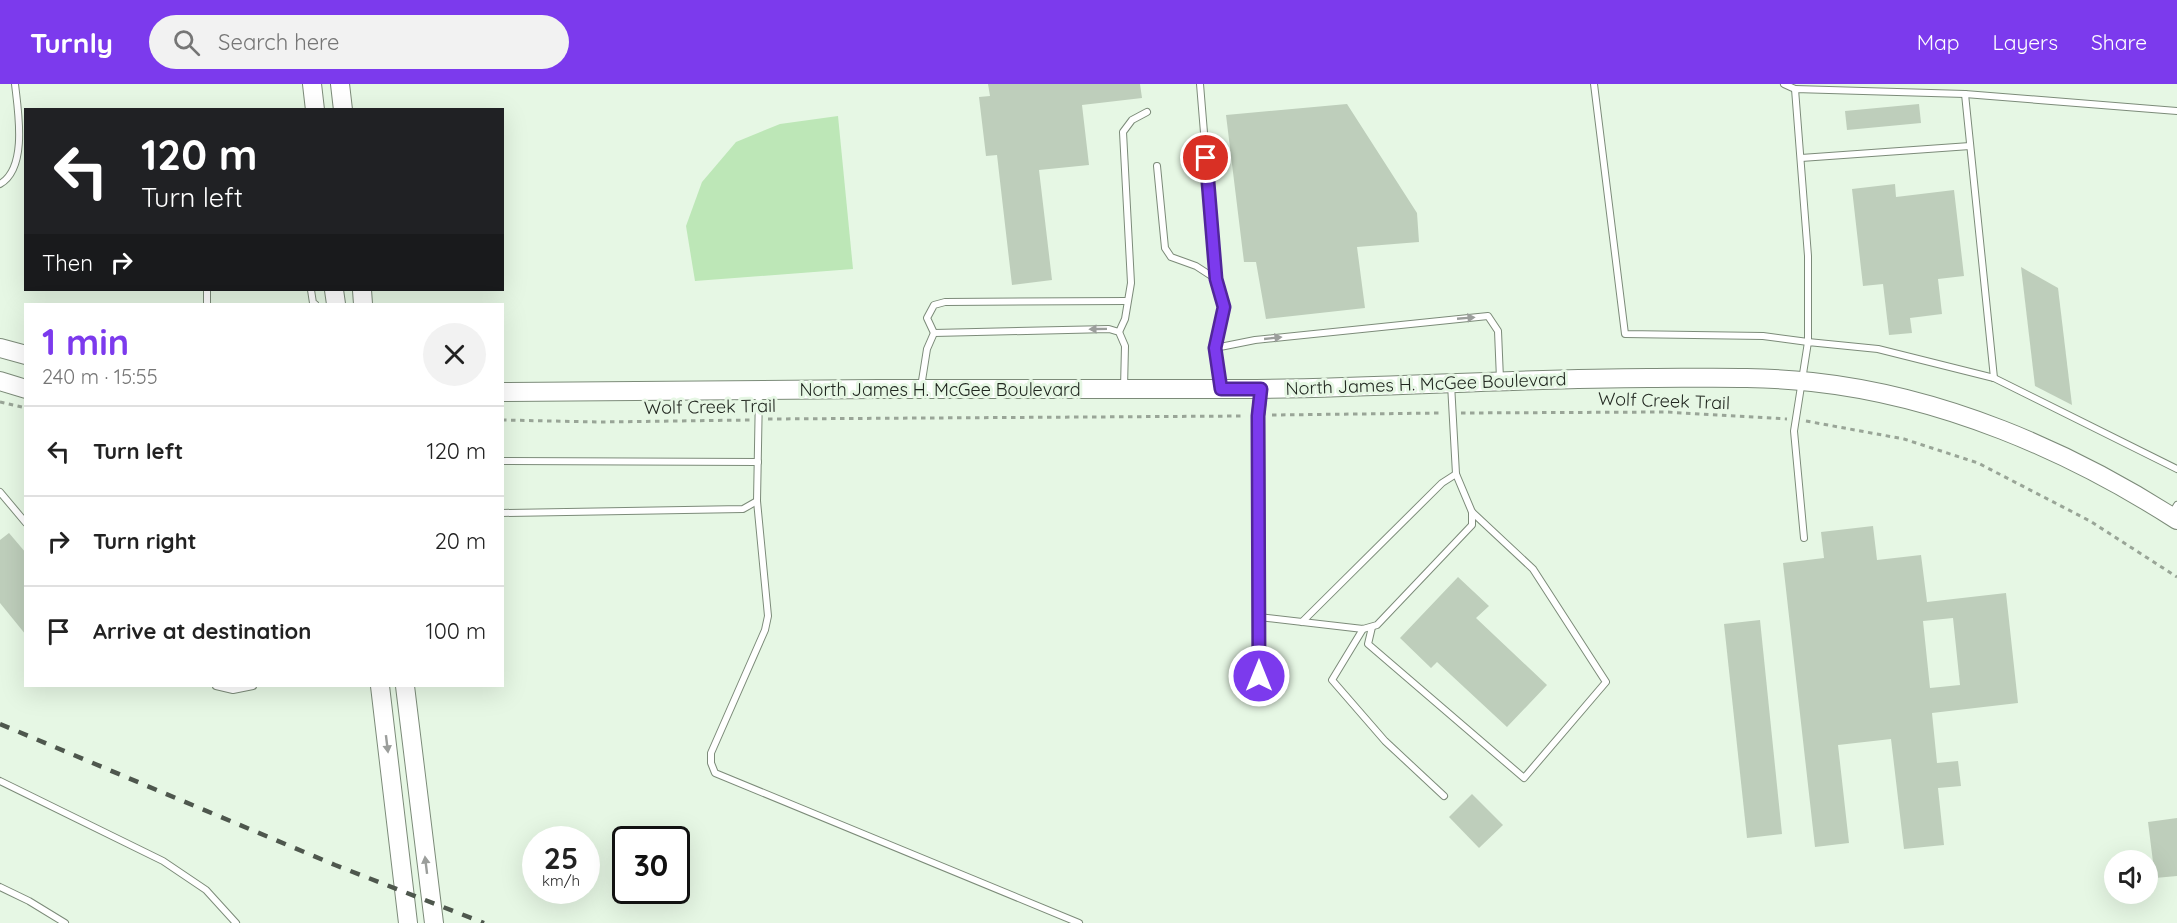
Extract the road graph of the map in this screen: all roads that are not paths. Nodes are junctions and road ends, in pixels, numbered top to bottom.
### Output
1 (15, 84) edge
2 (312, 84) edge
3 (340, 84) edge
4 (1200, 84) edge
5 (1594, 84) edge
6 (1785, 84) edge
7 (1795, 89) junction
8 (1965, 94) junction
9 (315, 108) edge
10 (343, 108) edge
11 (2177, 111) edge
12 (1147, 112) dead end
13 (1970, 146) junction
14 (1802, 158) junction
15 (1157, 165) dead end
16 (0, 184) edge
17 (1216, 279) junction
18 (1128, 301) junction
19 (1119, 332) junction
20 (934, 333) junction
21 (1808, 342) junction
22 (0, 348) edge
23 (1215, 348) junction
24 (24, 354) edge
25 (1994, 378) junction
26 (0, 381) edge
27 (1500, 381) junction
28 (1802, 381) junction
29 (1451, 383) junction
30 (24, 387) edge
31 (921, 389) junction
32 (1124, 389) junction
33 (1221, 389) junction
34 (1261, 389) junction
35 (759, 391) junction
36 (504, 392) edge
37 (504, 461) edge
38 (758, 462) junction
39 (2177, 469) edge
40 (1456, 474) junction
41 (0, 492) edge
42 (757, 501) junction
43 (1472, 512) junction
44 (504, 513) edge
45 (2175, 513) edge
46 (24, 521) edge
47 (1804, 538) dead end
48 (1259, 617) junction
49 (1302, 622) junction
50 (1372, 627) junction
51 (1363, 628) junction
52 (1259, 676) dead end
53 (220, 687) edge
54 (248, 687) edge
55 (380, 687) edge
56 (405, 687) edge
57 (0, 781) edge
58 (1444, 796) dead end
59 (0, 888) edge
60 (65, 923) edge
61 (236, 923) edge
62 (408, 923) edge
63 (434, 923) edge
64 (1079, 923) edge

1 - 16 lane
2 - 9 main road
3 - 10 main road
4 - 17 lane
5 - 21 lane
6 - 7 lane
7 - 8 lane
7 - 14 lane
8 - 11 lane
8 - 13 lane
12 - 18 lane
13 - 14 lane
13 - 25 lane
14 - 21 lane
15 - 17 lane
17 - 23 lane
18 - 19 lane
18 - 20 lane
19 -> 20 lane
19 - 32 lane
20 - 31 lane
21 - 25 lane
21 - 28 lane
22 - 24 main road
23 -> 27 lane
23 - 33 lane
25 - 39 lane
26 - 30 main road
27 - 28 main road, North James H. McGee Boulevard
27 - 29 main road, North James H. McGee Boulevard
28 - 45 main road, North James H. McGee Boulevard
28 - 47 lane
29 - 34 main road, North James H. McGee Boulevard
29 - 40 lane
31 - 32 main road, North James H. McGee Boulevard
31 - 35 main road, North James H. McGee Boulevard
32 - 33 main road, North James H. McGee Boulevard
33 - 34 main road, North James H. McGee Boulevard
34 - 48 street
35 - 36 main road, North James H. McGee Boulevard
35 - 38 lane
37 - 38 lane
38 - 42 lane
40 - 43 lane
40 - 49 lane
41 - 46 lane
42 - 44 lane
42 - 64 lane
43 - 50 lane
43 - 50 lane
48 - 49 lane
48 - 52 street
49 - 51 lane
50 - 51 lane
51 - 58 lane
53 - 54 lane
55 -> 62 main road
63 -> 56 main road
57 - 61 lane
59 - 60 lane

